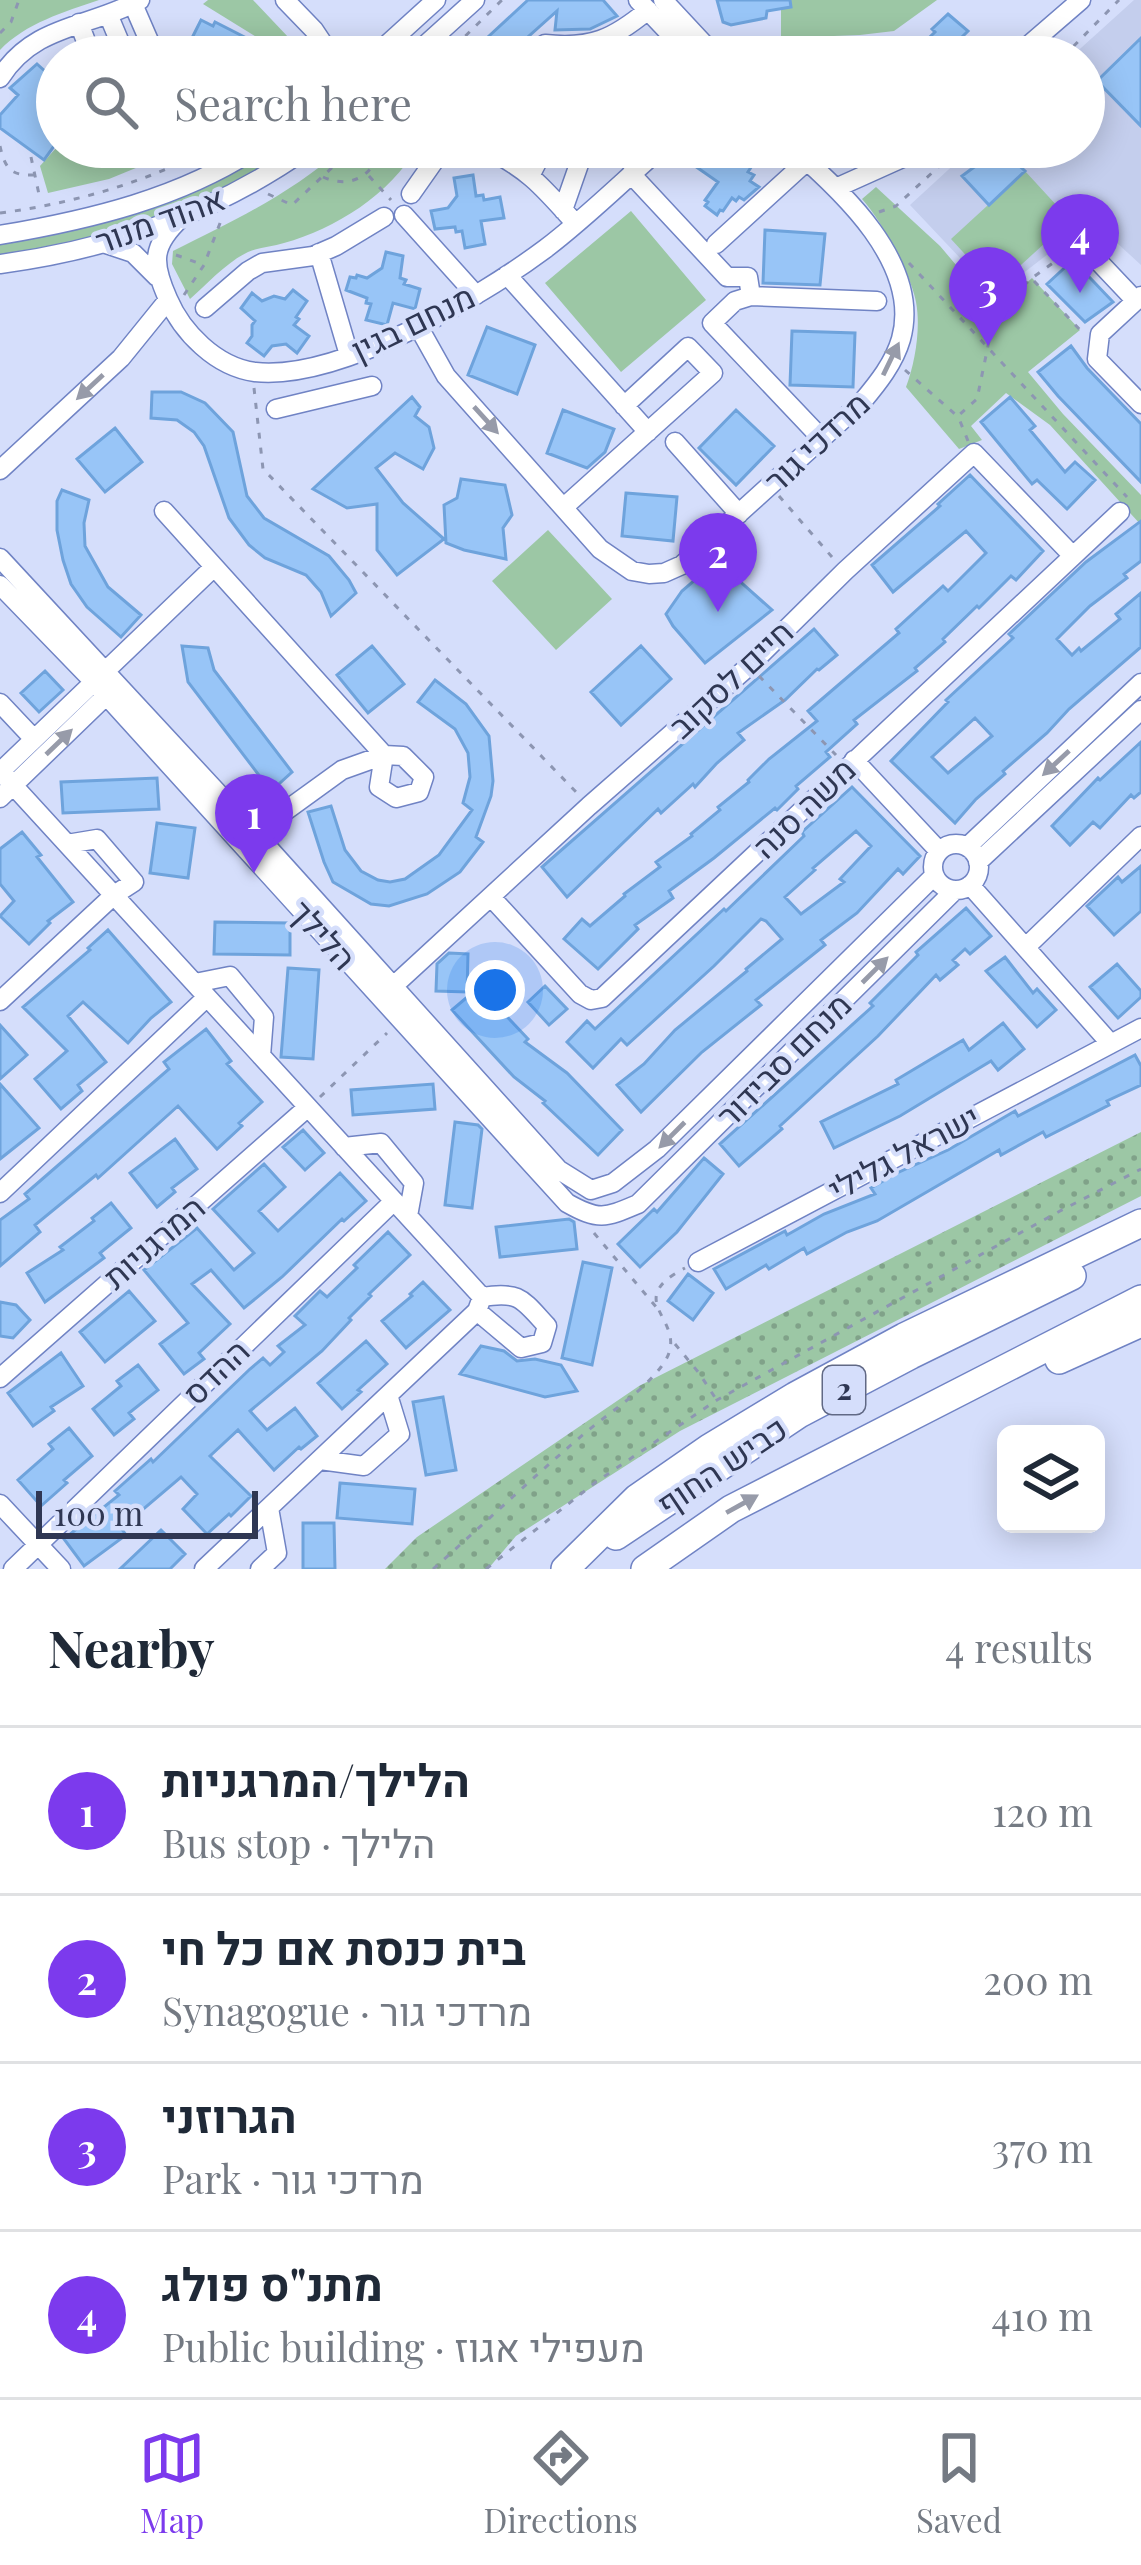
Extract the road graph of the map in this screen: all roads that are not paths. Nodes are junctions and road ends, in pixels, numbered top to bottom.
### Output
1 (285, 0) edge
2 (436, 0) edge
3 (475, 0) edge
4 (1081, 0) edge
5 (136, 2) edge
6 (650, 4) edge
7 (108, 14) junction
8 (79, 23) junction
9 (314, 30) junction
10 (45, 36) edge
11 (84, 36) edge
12 (117, 36) edge
13 (148, 36) edge
14 (318, 36) edge
15 (323, 36) edge
16 (396, 36) edge
17 (435, 36) edge
18 (612, 36) edge
19 (675, 36) edge
20 (690, 36) edge
21 (1039, 36) edge
22 (36, 41) edge
23 (0, 78) edge
24 (221, 168) edge
25 (277, 168) edge
26 (429, 168) edge
27 (522, 168) edge
28 (534, 168) edge
29 (580, 168) edge
30 (638, 168) edge
31 (783, 168) edge
32 (816, 168) edge
33 (880, 168) edge
34 (631, 174) junction
35 (531, 175) junction
36 (838, 187) junction
37 (411, 194) dead end
38 (569, 216) junction
39 (181, 218) junction
40 (0, 235) edge
41 (102, 243) junction
42 (1081, 243) road end
43 (716, 244) dead end
44 (319, 253) junction
45 (0, 264) edge
46 (507, 275) junction
47 (159, 280) junction
48 (476, 295) junction
49 (751, 296) junction
50 (1139, 298) edge
51 (877, 301) dead end
52 (171, 306) junction
53 (205, 308) dead end
54 (418, 326) junction
55 (349, 355) junction
56 (319, 364) junction
57 (372, 386) dead end
58 (326, 398) junction
59 (1141, 404) edge
60 (624, 406) junction
61 (276, 409) dead end
62 (648, 432) junction
63 (822, 439) junction
64 (675, 442) dead end
65 (0, 470) edge
66 (564, 507) junction
67 (1126, 507) road end
68 (164, 511) dead end
69 (739, 514) junction
70 (1072, 555) junction
71 (0, 558) edge
72 (214, 567) junction
73 (0, 585) edge
74 (1141, 682) edge
75 (105, 683) junction
76 (0, 703) edge
77 (1141, 710) edge
78 (34, 740) junction
79 (851, 764) junction
80 (3, 782) edge
81 (255, 832) junction
82 (1141, 836) edge
83 (939, 851) junction
84 (972, 855) junction
85 (934, 876) junction
86 (962, 888) junction
87 (114, 895) junction
88 (490, 897) junction
89 (1027, 946) junction
90 (201, 990) junction
91 (387, 992) junction
92 (0, 1001) edge
93 (1141, 1028) edge
94 (1110, 1043) junction
95 (261, 1056) junction
96 (308, 1107) junction
97 (344, 1147) junction
98 (591, 1190) joint
99 (0, 1193) edge
100 (401, 1209) junction
101 (605, 1218) joint
102 (1141, 1223) edge
103 (1141, 1243) edge
104 (698, 1262) road end
105 (1141, 1299) edge
106 (1141, 1322) edge
107 (0, 1378) edge
108 (388, 1395) junction
109 (828, 1457) junction
110 (320, 1460) junction
111 (0, 1504) edge
112 (269, 1508) junction
113 (37, 1544) junction
114 (13, 1569) edge
115 (61, 1569) edge
116 (204, 1569) edge
117 (260, 1569) edge
118 (566, 1569) edge
119 (645, 1569) edge

1 - 9 street
2 - 16 street
3 - 17 street
4 - 21 street
5 - 7 street
5 - 13 street
6 - 18 street
6 - 19 street
6 - 20 street
7 - 8 street
7 - 12 street
8 - 10 street
8 - 11 street
9 - 14 street
9 - 15 street
22 - 23 street
24 - 40 street, אהוד מנור
25 - 39 street, אהוד מנור
26 - 37 street
27 - 35 street
28 - 35 street
29 - 38 street
30 - 34 street, מנחם בגין
31 - 43 street
32 - 36 street, מרדכי גור
33 - 36 street
34 - 38 street, מנחם בגין
34 - 49 street
35 - 38 street
63 -> 36 street, מרדכי גור
38 - 46 street, מנחם בגין
39 - 41 street, אהוד מנור
39 - 47 street
41 - 45 street, אהוד מנור
41 - 47 street
42 - 50 street
44 - 48 street
44 - 53 street
44 - 55 street
46 - 48 street, מנחם בגין
46 - 60 street
47 - 52 street
48 - 54 street, מנחם בגין
49 - 51 street
49 - 63 street
50 - 59 street
52 - 56 street, מנחם בגין
52 -> 65 street
54 - 55 street, מנחם בגין
54 -> 66 street, מרדכי גור
55 - 56 street, מנחם בגין
56 - 58 street
57 - 58 street
58 - 61 street
60 - 62 street
60 - 62 street
62 - 66 street
63 - 69 street, מרדכי גור
64 - 69 street
66 - 69 street, מרדכי גור
67 - 70 street, משה סנה
68 - 72 street
70 - 79 street, משה סנה
70 - 88 street, חיים לסקוב
71 - 75 street, הלילך
72 - 75 street
72 - 81 street
73 - 75 street, הלילך
74 -> 84 street
75 - 78 street
80 -> 75 street
75 - 81 street, הלילך
75 - 91 street, הלילך
76 - 78 street
77 - 84 street
78 - 80 street
79 - 83 street
79 - 88 street, משה סנה
80 - 87 street
81 - 91 street, הלילך
82 - 89 street
83 - 84 street
83 - 85 street
84 - 86 street
85 - 86 street
85 -> 98 street, מנחם סבידור
86 - 89 street
101 -> 86 street, מנחם סבידור
87 - 90 street
87 - 92 street
88 - 91 street, חיים לסקוב
89 - 94 street
90 - 95 street
90 - 95 street
90 - 99 street
91 - 98 street, הלילך
91 - 101 street, הלילך
93 - 94 street, ישראל גלילי
94 - 104 street, ישראל גלילי
95 - 96 street
96 - 97 street
96 - 107 street, המרגניות
97 - 100 street
97 - 100 street
100 - 108 street
100 - 113 street, ההדס
102 - 118 highway
103 - 118 highway, כביש החוף / 2
105 - 109 highway, כביש החוף / 2
106 - 109 highway
108 - 110 street
108 - 110 street
119 -> 109 highway, כביש החוף / 2
110 - 112 street
111 - 113 street
112 - 116 street
112 - 117 street
113 - 114 street, ההדס
113 - 115 street

